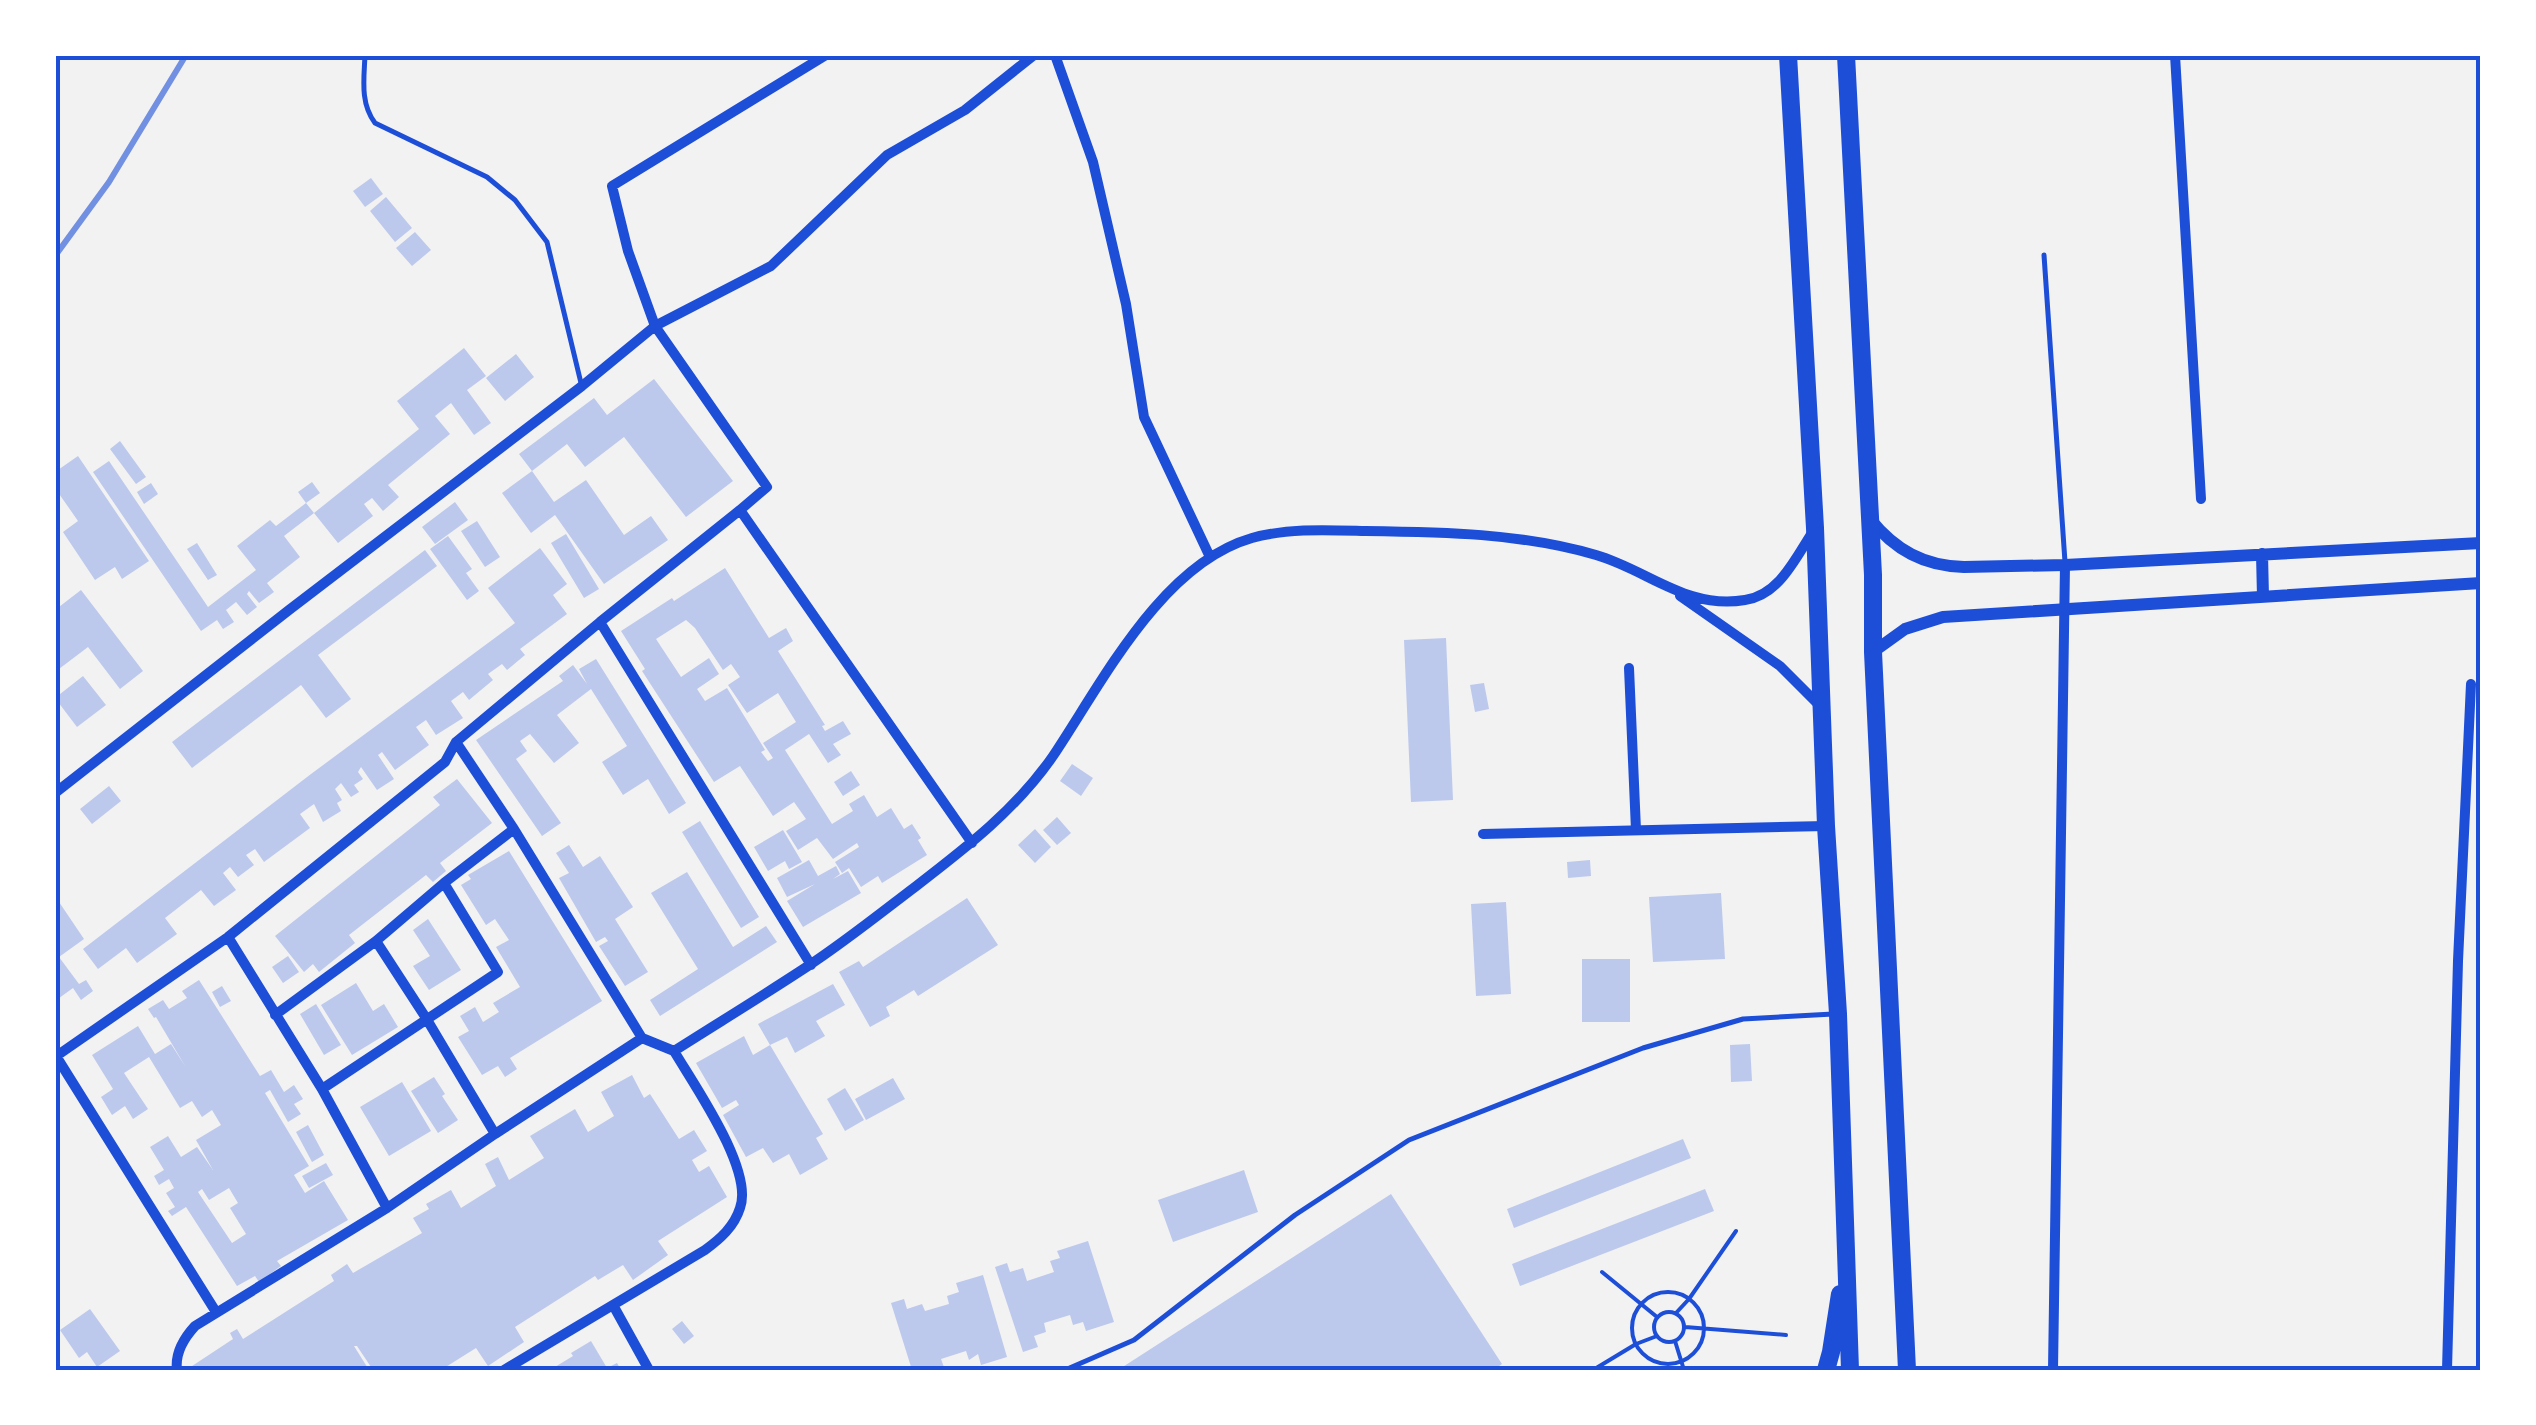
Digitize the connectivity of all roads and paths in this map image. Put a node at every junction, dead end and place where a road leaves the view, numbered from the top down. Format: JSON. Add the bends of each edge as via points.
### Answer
{"nodes":[{"id":1,"x":365,"y":55,"type":"edge"},
{"id":2,"x":826,"y":55,"type":"edge"},
{"id":3,"x":1034,"y":55,"type":"edge"},
{"id":4,"x":1055,"y":55,"type":"edge"},
{"id":5,"x":1788,"y":55,"type":"edge"},
{"id":6,"x":1846,"y":55,"type":"edge"},
{"id":7,"x":2176,"y":55,"type":"edge"},
{"id":8,"x":2044,"y":255,"type":"dead end"},
{"id":9,"x":656,"y":326,"type":"junction"},
{"id":10,"x":582,"y":386,"type":"junction"},
{"id":11,"x":2202,"y":499,"type":"dead end"},
{"id":12,"x":740,"y":510,"type":"junction"},
{"id":13,"x":1870,"y":519,"type":"junction"},
{"id":14,"x":1815,"y":528,"type":"junction"},
{"id":15,"x":2481,"y":543,"type":"edge"},
{"id":16,"x":2262,"y":554,"type":"junction"},
{"id":17,"x":1210,"y":558,"type":"junction"},
{"id":18,"x":2065,"y":565,"type":"junction"},
{"id":19,"x":2481,"y":582,"type":"edge"},
{"id":20,"x":1675,"y":592,"type":"junction"},
{"id":21,"x":2263,"y":597,"type":"junction"},
{"id":22,"x":2066,"y":610,"type":"junction"},
{"id":23,"x":600,"y":622,"type":"junction"},
{"id":24,"x":1873,"y":652,"type":"junction"},
{"id":25,"x":1629,"y":668,"type":"dead end"},
{"id":26,"x":2471,"y":684,"type":"dead end"},
{"id":27,"x":1822,"y":708,"type":"junction"},
{"id":28,"x":456,"y":742,"type":"junction"},
{"id":29,"x":55,"y":793,"type":"edge"},
{"id":30,"x":1826,"y":826,"type":"junction"},
{"id":31,"x":514,"y":829,"type":"junction"},
{"id":32,"x":1636,"y":830,"type":"junction"},
{"id":33,"x":1483,"y":834,"type":"dead end"},
{"id":34,"x":972,"y":843,"type":"junction"},
{"id":35,"x":444,"y":883,"type":"junction"},
{"id":36,"x":228,"y":938,"type":"junction"},
{"id":37,"x":376,"y":942,"type":"junction"},
{"id":38,"x":811,"y":964,"type":"junction"},
{"id":39,"x":275,"y":1014,"type":"junction"},
{"id":40,"x":1838,"y":1014,"type":"junction"},
{"id":41,"x":426,"y":1018,"type":"junction"},
{"id":42,"x":642,"y":1038,"type":"junction"},
{"id":43,"x":674,"y":1050,"type":"junction"},
{"id":44,"x":55,"y":1056,"type":"edge"},
{"id":45,"x":322,"y":1089,"type":"junction"},
{"id":46,"x":495,"y":1134,"type":"junction"},
{"id":47,"x":387,"y":1208,"type":"junction"},
{"id":48,"x":1736,"y":1230,"type":"dead end"},
{"id":49,"x":1846,"y":1254,"type":"junction"},
{"id":50,"x":1602,"y":1272,"type":"dead end"},
{"id":51,"x":1689,"y":1299,"type":"junction"},
{"id":52,"x":614,"y":1305,"type":"junction"},
{"id":53,"x":1640,"y":1305,"type":"junction"},
{"id":54,"x":216,"y":1312,"type":"junction"},
{"id":55,"x":1676,"y":1313,"type":"junction"},
{"id":56,"x":1658,"y":1317,"type":"junction"},
{"id":57,"x":1684,"y":1327,"type":"junction"},
{"id":58,"x":1704,"y":1329,"type":"junction"},
{"id":59,"x":1786,"y":1335,"type":"dead end"},
{"id":60,"x":1657,"y":1336,"type":"junction"},
{"id":61,"x":1675,"y":1341,"type":"junction"},
{"id":62,"x":1636,"y":1344,"type":"junction"},
{"id":63,"x":1682,"y":1362,"type":"junction"},
{"id":64,"x":177,"y":1370,"type":"edge"},
{"id":65,"x":504,"y":1370,"type":"edge"},
{"id":66,"x":650,"y":1370,"type":"edge"},
{"id":67,"x":1065,"y":1370,"type":"edge"},
{"id":68,"x":1593,"y":1370,"type":"edge"},
{"id":69,"x":1684,"y":1370,"type":"edge"},
{"id":70,"x":1826,"y":1370,"type":"edge"},
{"id":71,"x":1850,"y":1370,"type":"edge"},
{"id":72,"x":1907,"y":1370,"type":"edge"},
{"id":73,"x":2053,"y":1370,"type":"edge"},
{"id":74,"x":2447,"y":1370,"type":"edge"}],
"edges":[{"from":1,"to":10,"type":"lane","via":[[365,102],[375,124],[487,177],[547,242]]},
{"from":2,"to":9,"type":"street","via":[[612,186]]},
{"from":3,"to":9,"type":"street","via":[[965,110],[888,155],[771,266]]},
{"from":4,"to":17,"type":"street","via":[[1093,162],[1144,417]]},
{"from":5,"to":14,"type":"main road"},
{"from":6,"to":13,"type":"main road"},
{"from":7,"to":11,"type":"street"},
{"from":8,"to":18,"type":"lane"},
{"from":9,"to":10,"type":"street"},
{"from":9,"to":12,"type":"street","via":[[767,487]]},
{"from":10,"to":29,"type":"street"},
{"from":12,"to":23,"type":"street"},
{"from":12,"to":34,"type":"street"},
{"from":13,"to":18,"type":"street","via":[[1890,542],[1931,563]]},
{"from":13,"to":24,"type":"main road"},
{"from":14,"to":20,"type":"street","via":[[1764,594],[1735,602]]},
{"from":14,"to":27,"type":"main road"},
{"from":15,"to":16,"type":"street"},
{"from":16,"to":18,"type":"street"},
{"from":16,"to":21,"type":"street"},
{"from":17,"to":20,"type":"street","via":[[1251,538],[1303,530],[1446,532],[1512,537],[1601,556]]},
{"from":17,"to":34,"type":"street","via":[[1156,604],[1030,787]]},
{"from":18,"to":22,"type":"street"},
{"from":19,"to":21,"type":"street"},
{"from":20,"to":27,"type":"street","via":[[1780,666]]},
{"from":21,"to":22,"type":"street"},
{"from":22,"to":24,"type":"street","via":[[1943,617],[1905,629]]},
{"from":22,"to":73,"type":"street"},
{"from":23,"to":28,"type":"street"},
{"from":23,"to":38,"type":"street"},
{"from":24,"to":72,"type":"main road"},
{"from":25,"to":32,"type":"street"},
{"from":26,"to":74,"type":"street"},
{"from":27,"to":30,"type":"main road"},
{"from":28,"to":31,"type":"street"},
{"from":28,"to":36,"type":"street","via":[[445,762]]},
{"from":30,"to":32,"type":"street"},
{"from":30,"to":40,"type":"main road"},
{"from":31,"to":35,"type":"street"},
{"from":31,"to":42,"type":"street"},
{"from":32,"to":33,"type":"street"},
{"from":34,"to":38,"type":"street"},
{"from":35,"to":37,"type":"street"},
{"from":35,"to":41,"type":"street","via":[[498,972]]},
{"from":36,"to":39,"type":"street"},
{"from":36,"to":44,"type":"street"},
{"from":37,"to":39,"type":"street"},
{"from":37,"to":41,"type":"street"},
{"from":38,"to":43,"type":"street"},
{"from":39,"to":45,"type":"street"},
{"from":40,"to":49,"type":"main road"},
{"from":40,"to":67,"type":"lane","via":[[1744,1019],[1643,1048],[1409,1140],[1295,1215],[1134,1340]]},
{"from":41,"to":45,"type":"street"},
{"from":41,"to":46,"type":"street"},
{"from":42,"to":43,"type":"street"},
{"from":42,"to":46,"type":"street"},
{"from":43,"to":52,"type":"street","via":[[738,1168],[740,1210],[705,1250]]},
{"from":44,"to":54,"type":"street"},
{"from":45,"to":47,"type":"street"},
{"from":46,"to":47,"type":"street"},
{"from":47,"to":54,"type":"street"},
{"from":48,"to":51,"type":"path"},
{"from":49,"to":70,"type":"main road"},
{"from":49,"to":71,"type":"main road"},
{"from":50,"to":53,"type":"path"},
{"from":51,"to":53,"type":"path","via":[[1661,1293]]},
{"from":51,"to":55,"type":"path"},
{"from":51,"to":58,"type":"path"},
{"from":52,"to":65,"type":"street"},
{"from":52,"to":66,"type":"street"},
{"from":53,"to":56,"type":"path"},
{"from":53,"to":62,"type":"path","via":[[1632,1328]]},
{"from":54,"to":64,"type":"street","via":[[187,1335]]},
{"from":55,"to":56,"type":"path"},
{"from":55,"to":57,"type":"path"},
{"from":56,"to":60,"type":"path"},
{"from":57,"to":58,"type":"path"},
{"from":57,"to":61,"type":"path"},
{"from":58,"to":59,"type":"path"},
{"from":58,"to":63,"type":"path","via":[[1699,1347]]},
{"from":60,"to":61,"type":"path"},
{"from":60,"to":62,"type":"path"},
{"from":61,"to":63,"type":"path"},
{"from":62,"to":63,"type":"path","via":[[1658,1362]]},
{"from":62,"to":68,"type":"path"},
{"from":63,"to":69,"type":"path"}]}
